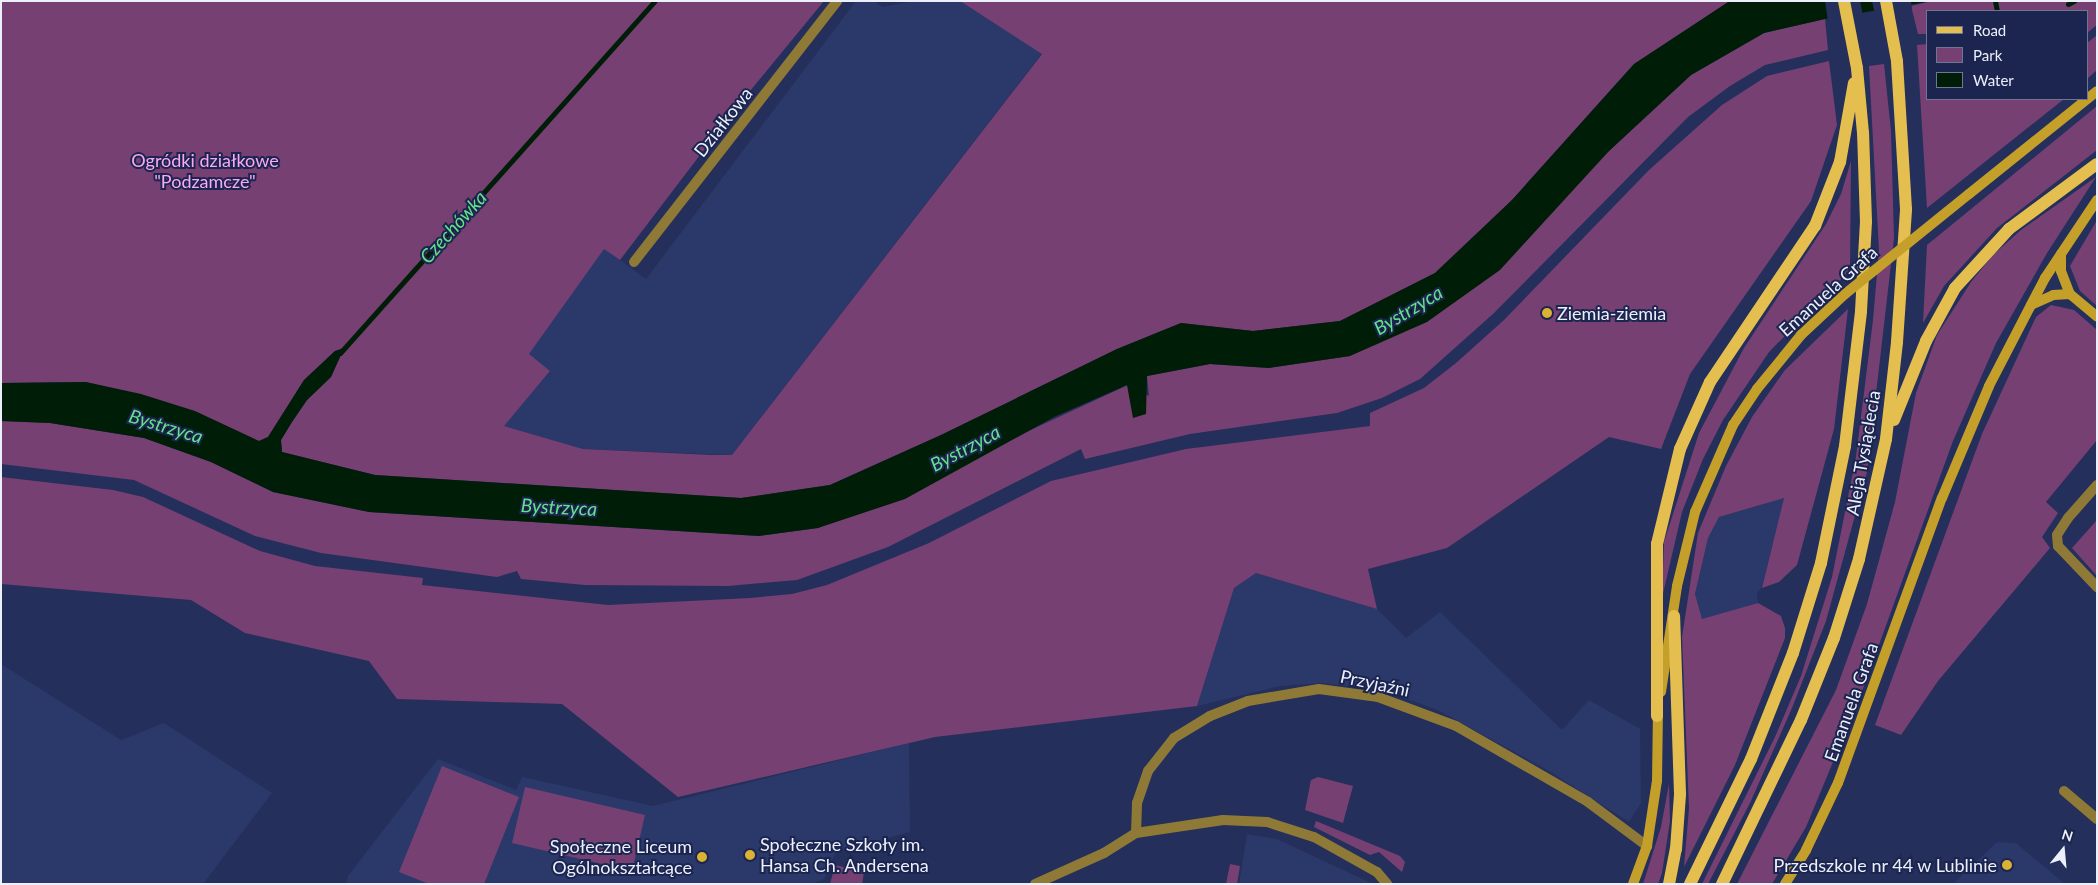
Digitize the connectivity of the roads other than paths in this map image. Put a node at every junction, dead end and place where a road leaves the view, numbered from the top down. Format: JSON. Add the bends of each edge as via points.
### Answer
{"nodes":[{"id":1,"x":837,"y":1,"type":"edge"},
{"id":2,"x":1844,"y":1,"type":"edge"},
{"id":3,"x":1886,"y":1,"type":"edge"},
{"id":4,"x":1856,"y":68,"type":"junction"},
{"id":5,"x":2086,"y":100,"type":"edge"},
{"id":6,"x":2097,"y":164,"type":"edge"},
{"id":7,"x":2097,"y":200,"type":"edge"},
{"id":8,"x":2062,"y":253,"type":"junction"},
{"id":9,"x":634,"y":262,"type":"dead end"},
{"id":10,"x":2070,"y":294,"type":"junction"},
{"id":11,"x":2029,"y":306,"type":"junction"},
{"id":12,"x":2097,"y":317,"type":"edge"},
{"id":13,"x":1886,"y":439,"type":"junction"},
{"id":14,"x":2097,"y":485,"type":"edge"},
{"id":15,"x":2097,"y":587,"type":"edge"},
{"id":16,"x":1674,"y":616,"type":"junction"},
{"id":17,"x":1657,"y":716,"type":"junction"},
{"id":18,"x":2064,"y":791,"type":"dead end"},
{"id":19,"x":2097,"y":820,"type":"edge"},
{"id":20,"x":1136,"y":833,"type":"junction"},
{"id":21,"x":1647,"y":846,"type":"junction"},
{"id":22,"x":1035,"y":884,"type":"edge"},
{"id":23,"x":1387,"y":884,"type":"edge"},
{"id":24,"x":1633,"y":884,"type":"edge"},
{"id":25,"x":1669,"y":884,"type":"edge"},
{"id":26,"x":1690,"y":884,"type":"edge"},
{"id":27,"x":1722,"y":884,"type":"edge"},
{"id":28,"x":1785,"y":884,"type":"edge"}],
"edges":[{"from":1,"to":9,"type":"street","name":"Działkowa"},
{"from":2,"to":4,"type":"main road","name":"Aleja Tysiąclecia"},
{"from":3,"to":13,"type":"main road","name":"Aleja Tysiąclecia","via":[[1897,61],[1906,208],[1897,342]]},
{"from":4,"to":17,"type":"main road","via":[[1840,162],[1815,226],[1710,382],[1680,449],[1658,544]]},
{"from":4,"to":26,"type":"main road","name":"Aleja Tysiąclecia","via":[[1865,177],[1865,258],[1854,377],[1836,494],[1821,563],[1778,694],[1748,767]]},
{"from":5,"to":16,"type":"main road","name":"Emanuela Grafa","bridge":true,"via":[[1845,294],[1801,335],[1757,389],[1733,425],[1690,529]]},
{"from":6,"to":13,"type":"main road","via":[[2009,230],[1955,288],[1926,341]]},
{"from":7,"to":8,"type":"main road","name":"Emanuela Grafa"},
{"from":8,"to":10,"type":"main road","via":[[2061,271]]},
{"from":8,"to":11,"type":"main road","name":"Emanuela Grafa"},
{"from":10,"to":11,"type":"main road","via":[[2048,296]]},
{"from":10,"to":12,"type":"main road"},
{"from":11,"to":28,"type":"main road","name":"Emanuela Grafa","via":[[1964,441],[1838,783],[1806,850]]},
{"from":13,"to":27,"type":"main road","name":"Aleja Tysiąclecia","via":[[1859,560],[1834,638],[1801,720]]},
{"from":14,"to":15,"type":"street","via":[[2057,535],[2058,546]]},
{"from":16,"to":17,"type":"main road","name":"Emanuela Grafa"},
{"from":16,"to":25,"type":"main road","via":[[1680,794],[1676,850]]},
{"from":17,"to":21,"type":"main road","name":"Emanuela Grafa","via":[[1657,781]]},
{"from":18,"to":19,"type":"street"},
{"from":20,"to":21,"type":"street","name":"Przyjaźni","via":[[1137,803],[1148,772],[1174,738],[1210,716],[1248,701],[1319,689],[1378,697],[1456,726],[1588,802]]},
{"from":20,"to":22,"type":"street","via":[[1104,853]]},
{"from":20,"to":23,"type":"street","via":[[1199,822],[1268,822],[1314,837],[1377,872]]},
{"from":21,"to":24,"type":"main road","name":"Emanuela Grafa"}]}
